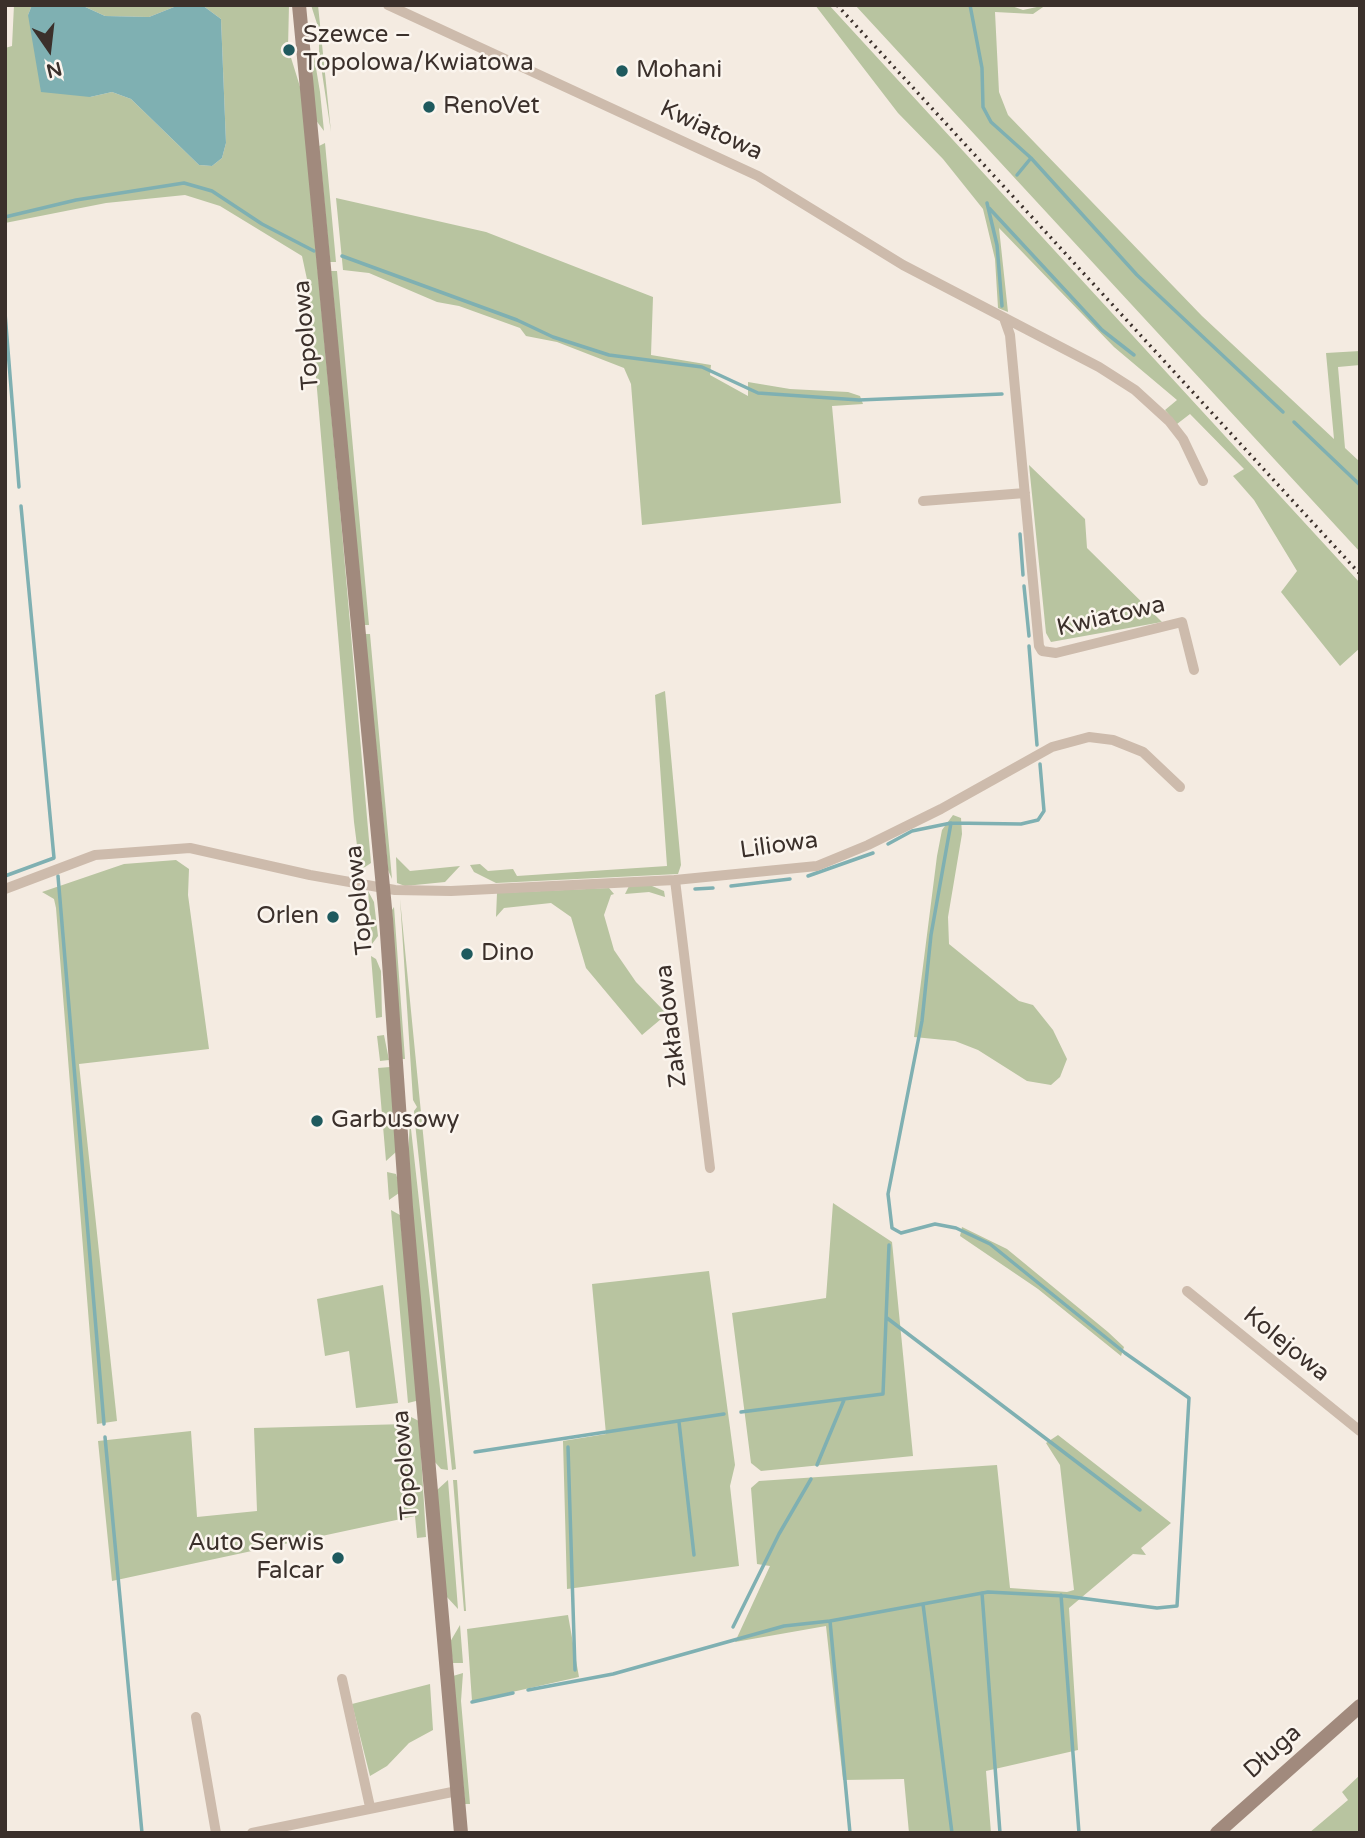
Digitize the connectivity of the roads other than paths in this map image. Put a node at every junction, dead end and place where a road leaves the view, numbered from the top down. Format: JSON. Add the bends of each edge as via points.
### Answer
{"nodes":[{"id":1,"x":299,"y":5,"type":"edge"},
{"id":2,"x":388,"y":5,"type":"edge"},
{"id":3,"x":1004,"y":318,"type":"junction"},
{"id":4,"x":1203,"y":481,"type":"dead end"},
{"id":5,"x":1025,"y":493,"type":"junction"},
{"id":6,"x":923,"y":501,"type":"dead end"},
{"id":7,"x":1194,"y":670,"type":"dead end"},
{"id":8,"x":1180,"y":787,"type":"dead end"},
{"id":9,"x":675,"y":880,"type":"junction"},
{"id":10,"x":383,"y":888,"type":"junction"},
{"id":11,"x":5,"y":889,"type":"edge"},
{"id":12,"x":710,"y":1168,"type":"dead end"},
{"id":13,"x":1187,"y":1292,"type":"dead end"},
{"id":14,"x":1360,"y":1431,"type":"edge"},
{"id":15,"x":342,"y":1679,"type":"dead end"},
{"id":16,"x":1360,"y":1706,"type":"edge"},
{"id":17,"x":196,"y":1717,"type":"dead end"},
{"id":18,"x":457,"y":1791,"type":"junction"},
{"id":19,"x":370,"y":1807,"type":"junction"},
{"id":20,"x":216,"y":1833,"type":"edge"},
{"id":21,"x":252,"y":1833,"type":"edge"},
{"id":22,"x":461,"y":1833,"type":"edge"},
{"id":23,"x":1217,"y":1833,"type":"edge"}],
"edges":[{"from":1,"to":10,"type":"main road","name":"Topolowa"},
{"from":2,"to":3,"type":"street","name":"Kwiatowa","via":[[758,176],[870,246]]},
{"from":3,"to":4,"type":"street","name":"Kwiatowa","via":[[1099,367],[1151,403],[1183,439]]},
{"from":3,"to":5,"type":"street","name":"Kwiatowa","via":[[1010,335]]},
{"from":5,"to":6,"type":"street"},
{"from":5,"to":7,"type":"street","name":"Kwiatowa","via":[[1042,651],[1056,653],[1182,622]]},
{"from":8,"to":9,"type":"street","name":"Liliowa","via":[[1143,752],[1130,746],[1089,737],[1070,740],[920,820],[817,866]]},
{"from":9,"to":10,"type":"street","name":"Liliowa","via":[[451,891]]},
{"from":9,"to":12,"type":"street","name":"Zakładowa"},
{"from":10,"to":11,"type":"street","name":"Liliowa","via":[[190,848],[95,855]]},
{"from":10,"to":18,"type":"main road","name":"Topolowa"},
{"from":13,"to":14,"type":"street","name":"Kolejowa"},
{"from":15,"to":19,"type":"street"},
{"from":16,"to":23,"type":"main road","name":"Długa"},
{"from":17,"to":20,"type":"street"},
{"from":18,"to":19,"type":"street"},
{"from":18,"to":22,"type":"main road","name":"Topolowa"},
{"from":19,"to":21,"type":"street"}]}
